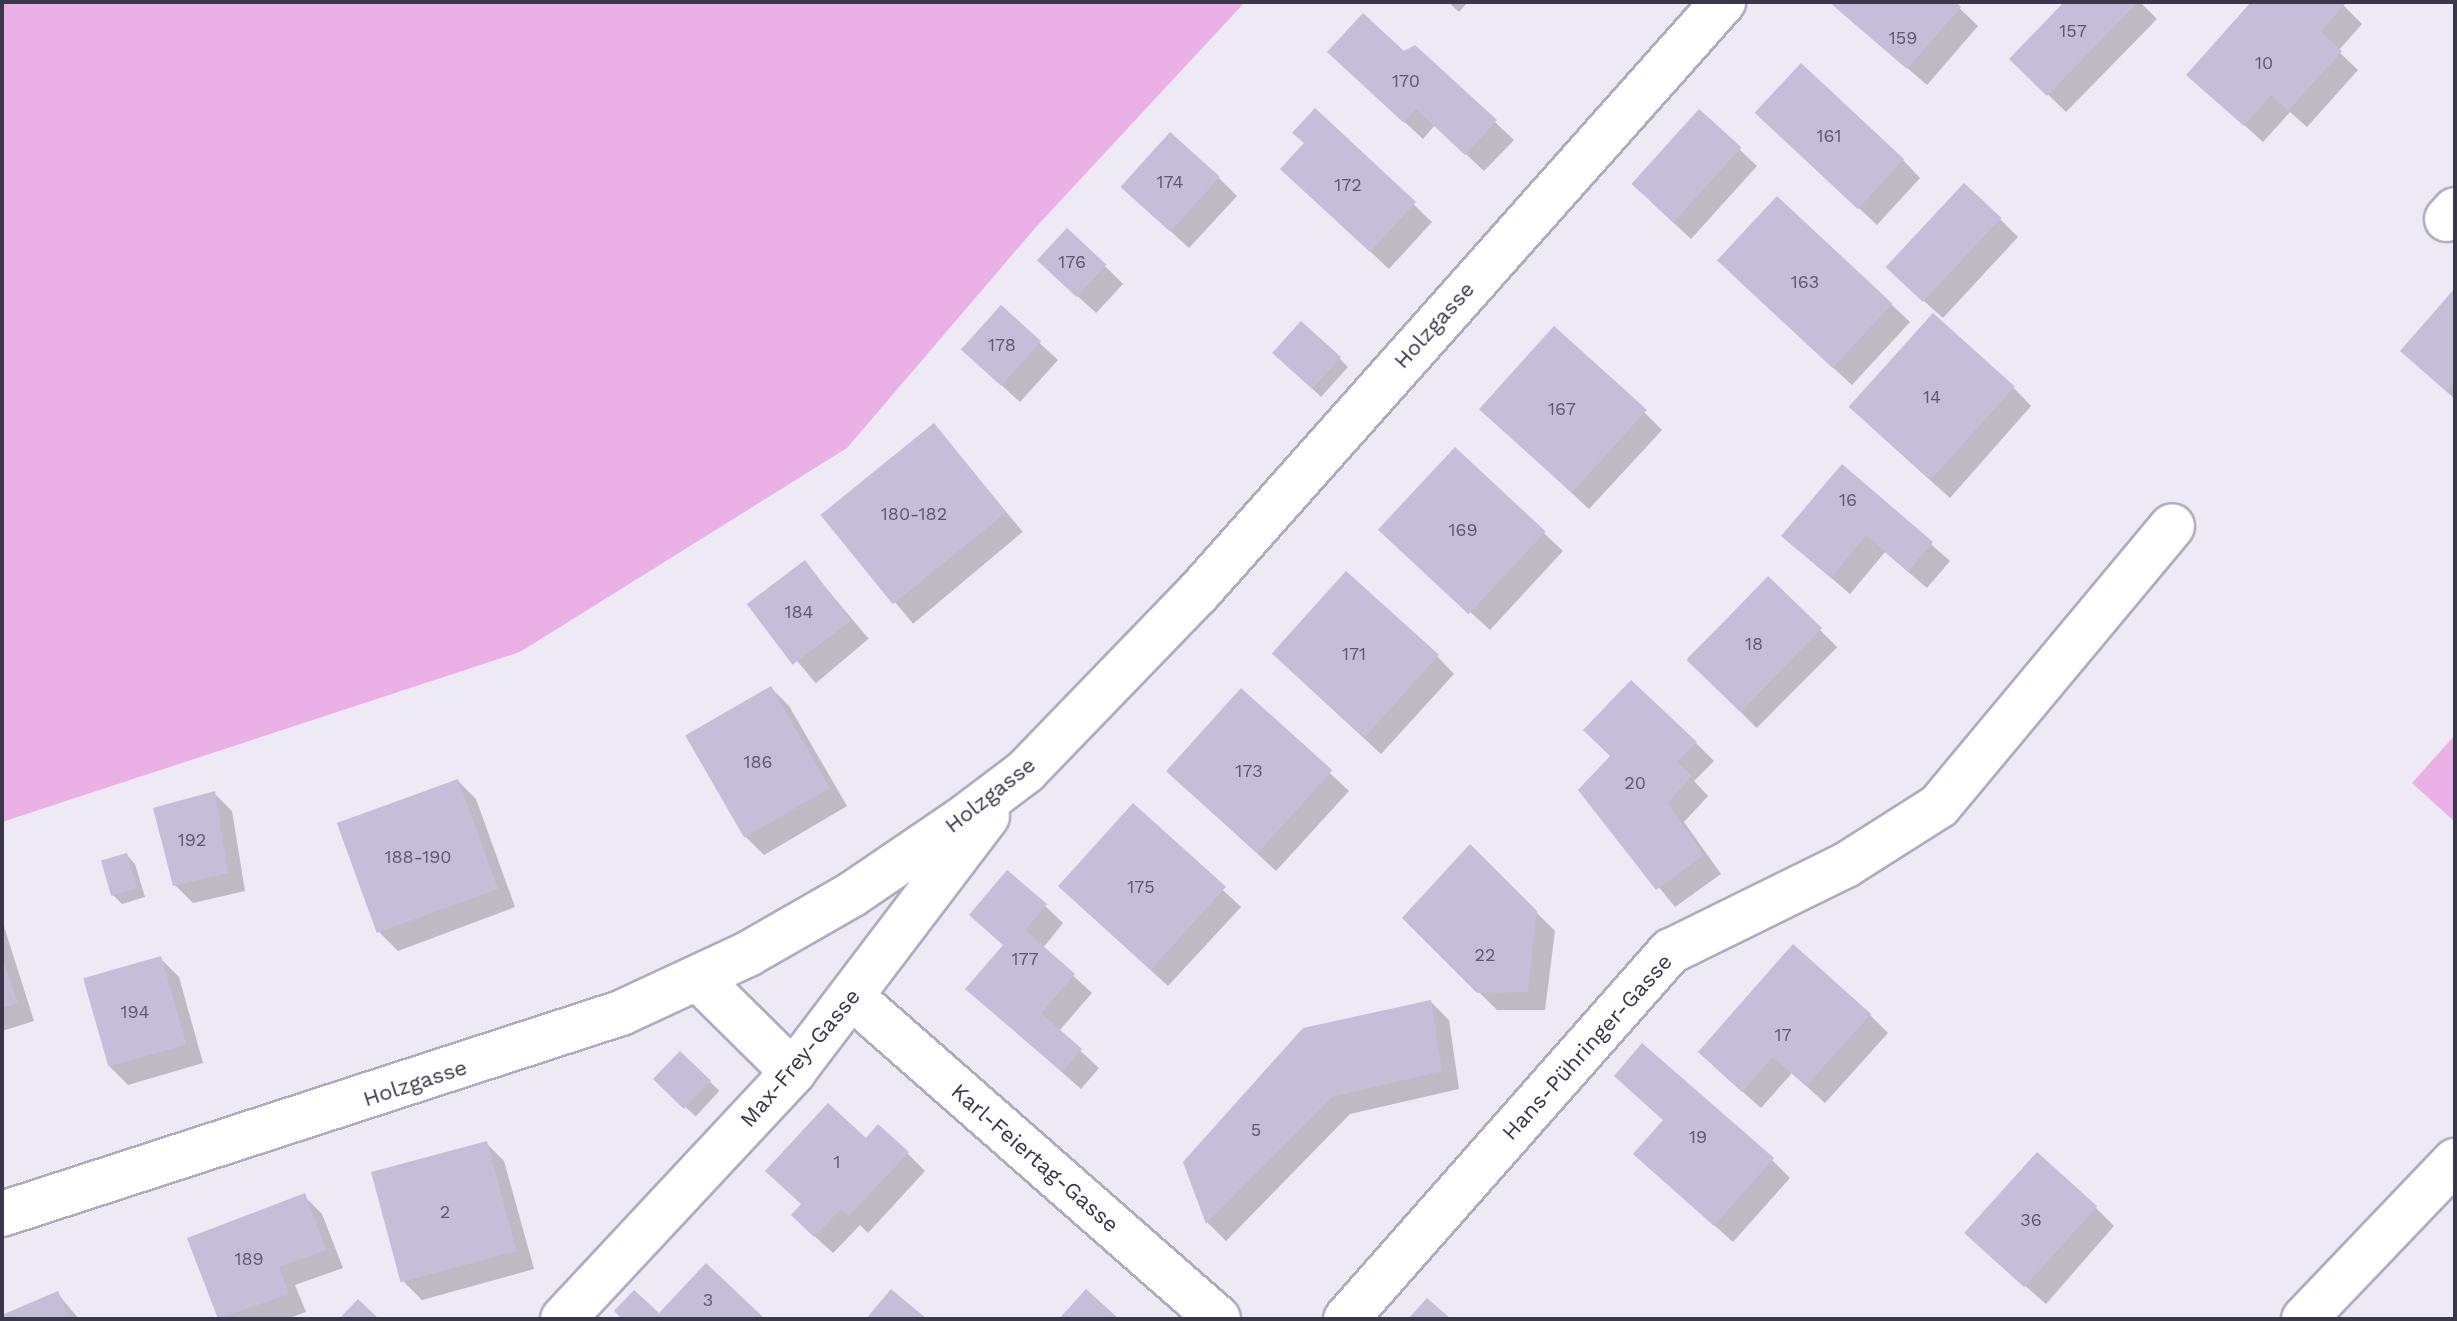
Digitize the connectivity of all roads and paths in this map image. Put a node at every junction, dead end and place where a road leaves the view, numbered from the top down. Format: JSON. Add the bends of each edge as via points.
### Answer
{"nodes":[{"id":1,"x":1723,"y":2,"type":"edge"},
{"id":2,"x":2172,"y":526,"type":"dead end"},
{"id":3,"x":1015,"y":779,"type":"junction"},
{"id":4,"x":699,"y":979,"type":"junction"},
{"id":5,"x":852,"y":997,"type":"junction"},
{"id":6,"x":793,"y":1072,"type":"junction"},
{"id":7,"x":2455,"y":1161,"type":"edge"},
{"id":8,"x":2,"y":1214,"type":"edge"},
{"id":9,"x":563,"y":1319,"type":"edge"},
{"id":10,"x":1218,"y":1319,"type":"edge"},
{"id":11,"x":1346,"y":1319,"type":"edge"},
{"id":12,"x":2304,"y":1319,"type":"edge"}],
"edges":[{"from":1,"to":3,"type":"street","name":"Holzgasse","via":[[1198,593]]},
{"from":2,"to":11,"type":"street","name":"Hans-Pühringer-Gasse","via":[[1939,806],[1846,865],[1671,951]]},
{"from":3,"to":4,"type":"street","name":"Holzgasse","via":[[851,895]]},
{"from":3,"to":5,"type":"street","name":"Max-Frey-Gasse"},
{"from":4,"to":6,"type":"street"},
{"from":4,"to":8,"type":"street","name":"Holzgasse","via":[[504,1055]]},
{"from":5,"to":6,"type":"street","name":"Max-Frey-Gasse"},
{"from":5,"to":10,"type":"street","name":"Karl-Feiertag-Gasse"},
{"from":6,"to":9,"type":"street","name":"Max-Frey-Gasse"},
{"from":7,"to":12,"type":"street"}]}
